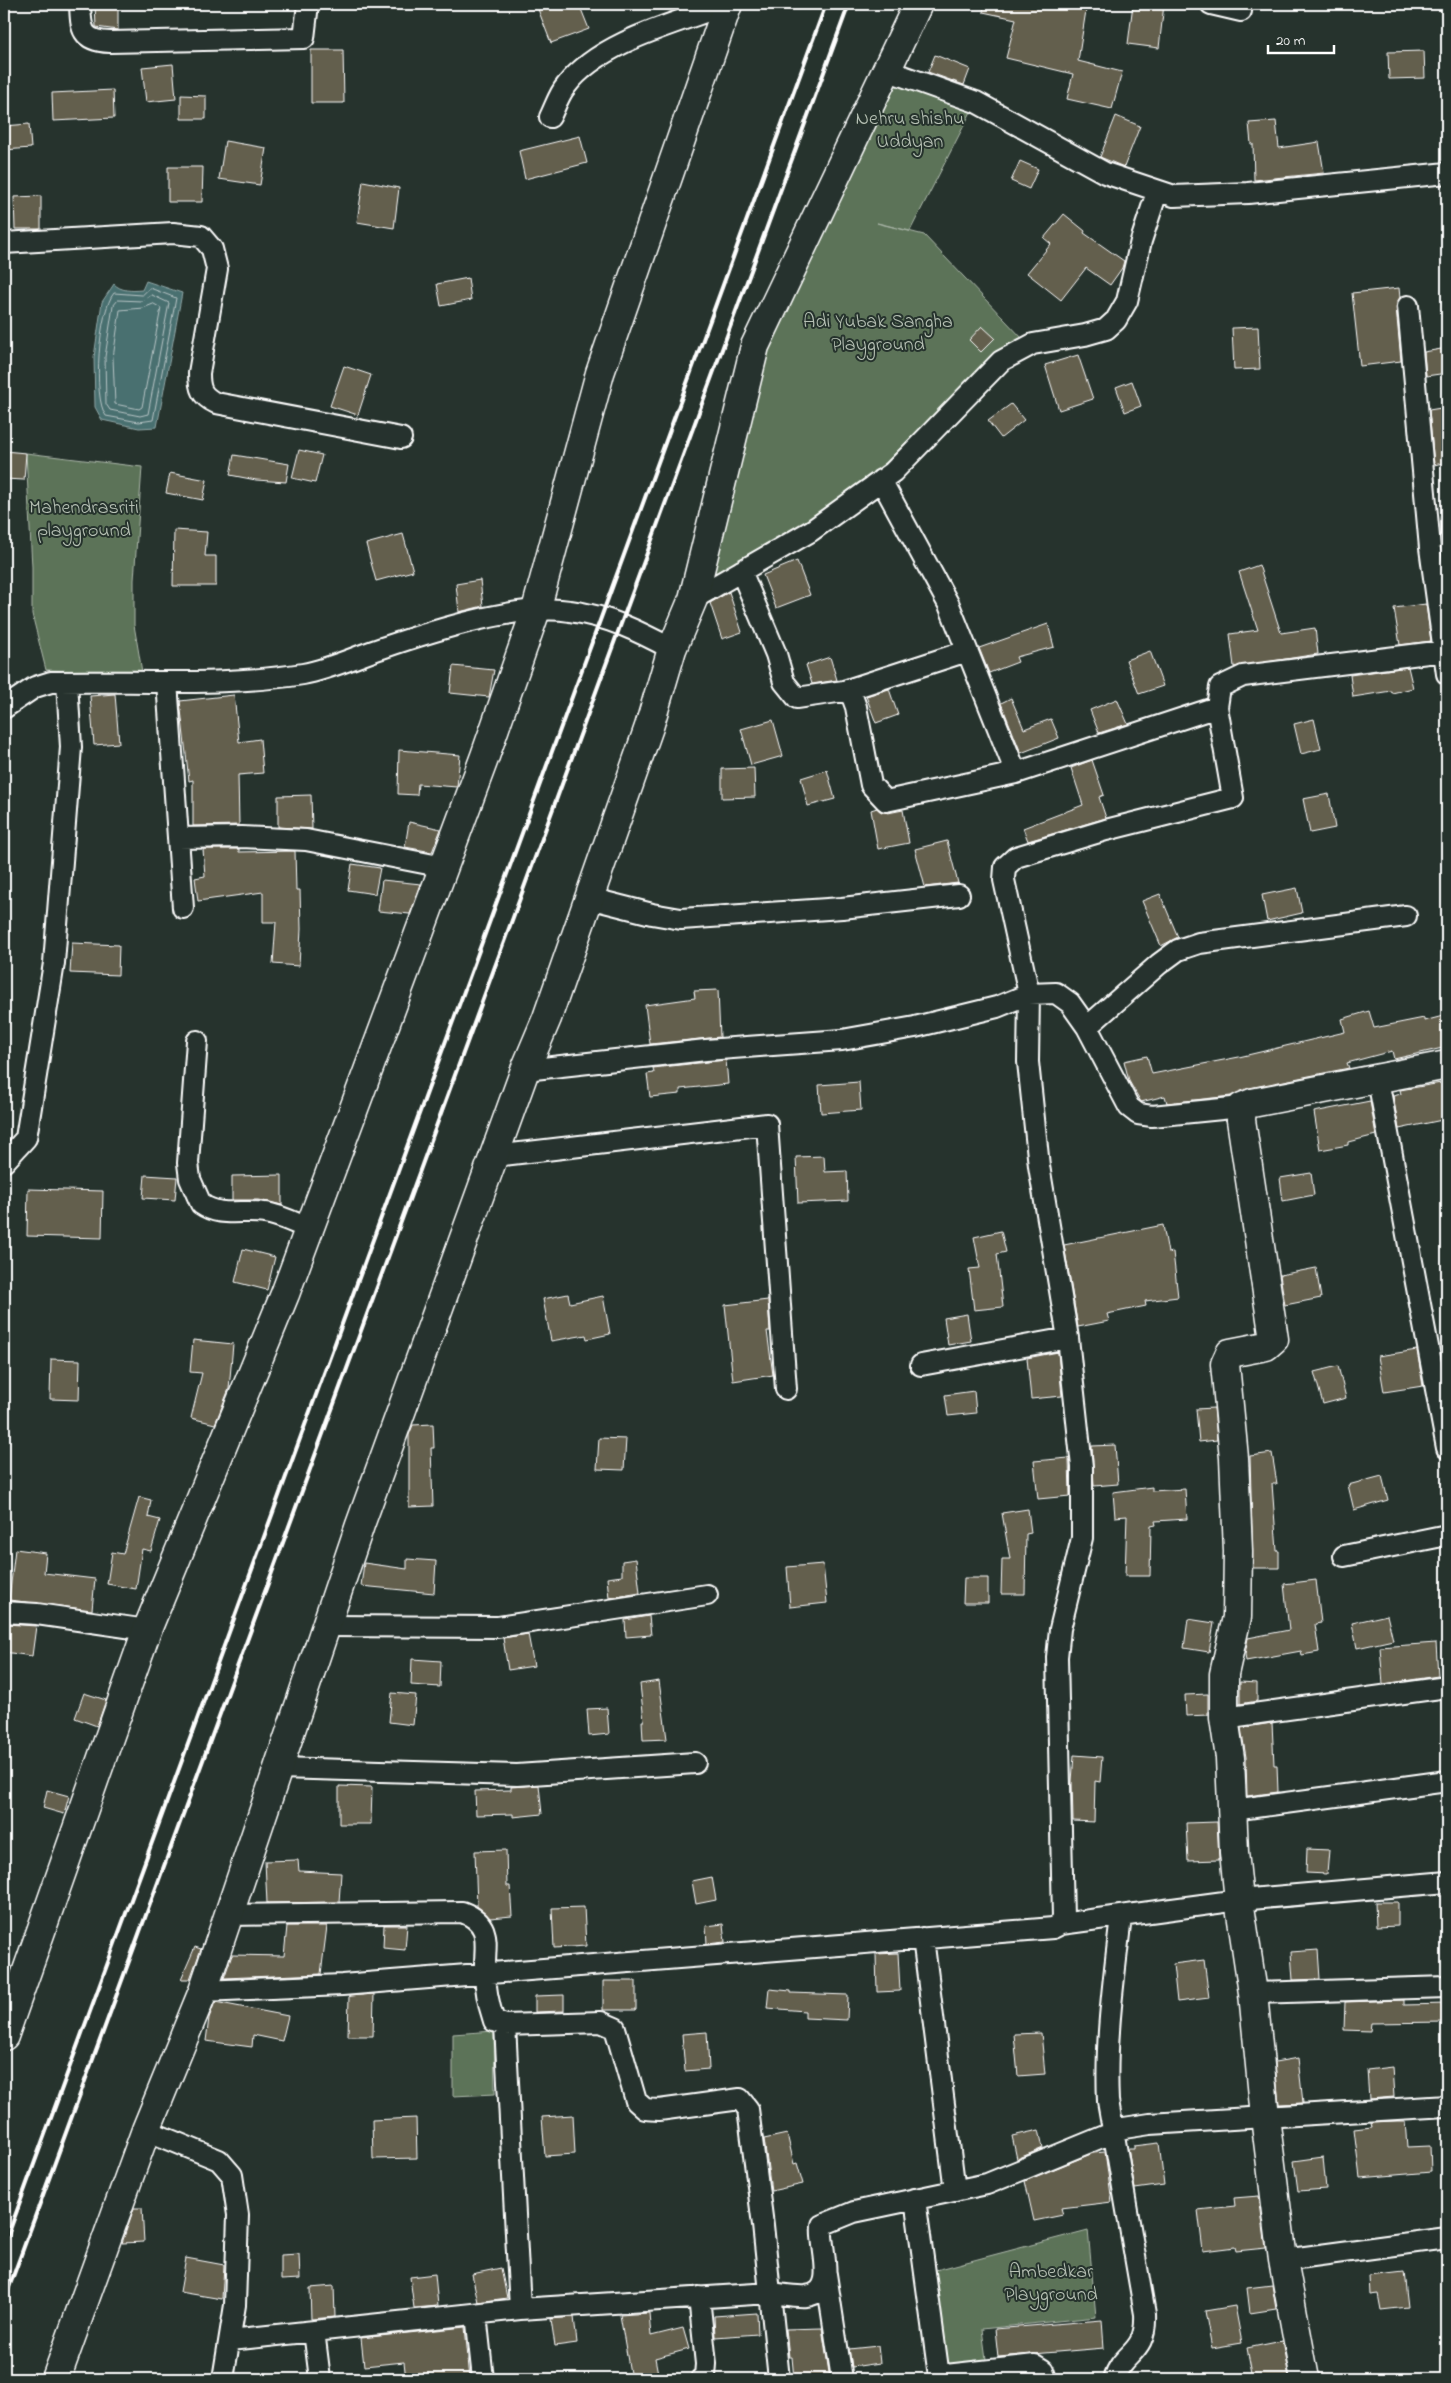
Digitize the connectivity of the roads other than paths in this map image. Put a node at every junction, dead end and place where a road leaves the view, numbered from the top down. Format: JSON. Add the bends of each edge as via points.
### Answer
{"nodes":[{"id":1,"x":80,"y":4,"type":"edge"},
{"id":2,"x":308,"y":4,"type":"edge"},
{"id":3,"x":728,"y":4,"type":"edge"},
{"id":4,"x":918,"y":4,"type":"edge"},
{"id":5,"x":1211,"y":4,"type":"edge"},
{"id":6,"x":1240,"y":10,"type":"dead end"},
{"id":7,"x":886,"y":70,"type":"junction"},
{"id":8,"x":550,"y":117,"type":"dead end"},
{"id":9,"x":1447,"y":173,"type":"edge"},
{"id":10,"x":1157,"y":192,"type":"junction"},
{"id":11,"x":4,"y":243,"type":"edge"},
{"id":12,"x":1408,"y":306,"type":"dead end"},
{"id":13,"x":401,"y":438,"type":"dead end"},
{"id":14,"x":881,"y":480,"type":"junction"},
{"id":15,"x":1439,"y":546,"type":"edge"},
{"id":16,"x":741,"y":572,"type":"junction"},
{"id":17,"x":693,"y":599,"type":"junction"},
{"id":18,"x":536,"y":610,"type":"junction"},
{"id":19,"x":672,"y":649,"type":"junction"},
{"id":20,"x":966,"y":651,"type":"junction"},
{"id":21,"x":1444,"y":651,"type":"junction"},
{"id":22,"x":1447,"y":674,"type":"edge"},
{"id":23,"x":67,"y":682,"type":"junction"},
{"id":24,"x":167,"y":682,"type":"junction"},
{"id":25,"x":844,"y":690,"type":"junction"},
{"id":26,"x":1217,"y":707,"type":"junction"},
{"id":27,"x":4,"y":708,"type":"edge"},
{"id":28,"x":1016,"y":773,"type":"junction"},
{"id":29,"x":178,"y":838,"type":"junction"},
{"id":30,"x":444,"y":867,"type":"junction"},
{"id":31,"x":960,"y":895,"type":"dead end"},
{"id":32,"x":589,"y":898,"type":"junction"},
{"id":33,"x":183,"y":908,"type":"dead end"},
{"id":34,"x":1406,"y":916,"type":"dead end"},
{"id":35,"x":1029,"y":994,"type":"junction"},
{"id":36,"x":1087,"y":1027,"type":"junction"},
{"id":37,"x":198,"y":1041,"type":"dead end"},
{"id":38,"x":1447,"y":1065,"type":"edge"},
{"id":39,"x":525,"y":1070,"type":"junction"},
{"id":40,"x":1378,"y":1080,"type":"junction"},
{"id":41,"x":1242,"y":1107,"type":"junction"},
{"id":42,"x":494,"y":1156,"type":"junction"},
{"id":43,"x":4,"y":1162,"type":"edge"},
{"id":44,"x":309,"y":1229,"type":"junction"},
{"id":45,"x":1068,"y":1338,"type":"junction"},
{"id":46,"x":921,"y":1365,"type":"dead end"},
{"id":47,"x":786,"y":1389,"type":"dead end"},
{"id":48,"x":1447,"y":1448,"type":"edge"},
{"id":49,"x":1447,"y":1535,"type":"edge"},
{"id":50,"x":1344,"y":1556,"type":"dead end"},
{"id":51,"x":707,"y":1595,"type":"dead end"},
{"id":52,"x":4,"y":1612,"type":"edge"},
{"id":53,"x":326,"y":1626,"type":"junction"},
{"id":54,"x":147,"y":1630,"type":"junction"},
{"id":55,"x":1447,"y":1687,"type":"edge"},
{"id":56,"x":1224,"y":1718,"type":"junction"},
{"id":57,"x":695,"y":1763,"type":"dead end"},
{"id":58,"x":279,"y":1768,"type":"junction"},
{"id":59,"x":1447,"y":1781,"type":"edge"},
{"id":60,"x":1233,"y":1810,"type":"junction"},
{"id":61,"x":1447,"y":1882,"type":"edge"},
{"id":62,"x":1239,"y":1900,"type":"junction"},
{"id":63,"x":229,"y":1915,"type":"junction"},
{"id":64,"x":1121,"y":1917,"type":"junction"},
{"id":65,"x":1061,"y":1924,"type":"junction"},
{"id":66,"x":923,"y":1938,"type":"junction"},
{"id":67,"x":485,"y":1972,"type":"junction"},
{"id":68,"x":1447,"y":1987,"type":"edge"},
{"id":69,"x":203,"y":1992,"type":"junction"},
{"id":70,"x":1253,"y":1993,"type":"junction"},
{"id":71,"x":505,"y":2025,"type":"junction"},
{"id":72,"x":4,"y":2036,"type":"edge"},
{"id":73,"x":1447,"y":2106,"type":"edge"},
{"id":74,"x":1265,"y":2117,"type":"junction"},
{"id":75,"x":146,"y":2130,"type":"junction"},
{"id":76,"x":1112,"y":2133,"type":"junction"},
{"id":77,"x":955,"y":2191,"type":"junction"},
{"id":78,"x":915,"y":2199,"type":"junction"},
{"id":79,"x":1447,"y":2238,"type":"edge"},
{"id":80,"x":1283,"y":2260,"type":"junction"},
{"id":81,"x":826,"y":2274,"type":"junction"},
{"id":82,"x":771,"y":2293,"type":"junction"},
{"id":83,"x":700,"y":2297,"type":"junction"},
{"id":84,"x":520,"y":2309,"type":"junction"},
{"id":85,"x":476,"y":2314,"type":"junction"},
{"id":86,"x":314,"y":2331,"type":"junction"},
{"id":87,"x":230,"y":2340,"type":"junction"},
{"id":88,"x":56,"y":2379,"type":"edge"},
{"id":89,"x":223,"y":2379,"type":"edge"},
{"id":90,"x":320,"y":2379,"type":"edge"},
{"id":91,"x":483,"y":2379,"type":"edge"},
{"id":92,"x":701,"y":2379,"type":"edge"},
{"id":93,"x":779,"y":2379,"type":"edge"},
{"id":94,"x":842,"y":2379,"type":"edge"},
{"id":95,"x":1046,"y":2379,"type":"edge"},
{"id":96,"x":1114,"y":2379,"type":"edge"},
{"id":97,"x":1306,"y":2379,"type":"edge"}],
"edges":[{"from":1,"to":2,"type":"street","via":[[85,36],[95,42],[304,38]]},
{"from":3,"to":8,"type":"street","via":[[610,50],[580,70],[565,87]]},
{"from":3,"to":18,"type":"street","via":[[600,373]]},
{"from":4,"to":7,"type":"street"},
{"from":5,"to":6,"type":"street"},
{"from":7,"to":10,"type":"street","via":[[976,102],[1105,173]]},
{"from":7,"to":17,"type":"street","via":[[755,346]]},
{"from":9,"to":10,"type":"street","via":[[1248,193],[1174,196]]},
{"from":10,"to":14,"type":"street","via":[[1126,301],[1116,320],[1106,329],[1033,344],[1001,361],[893,472]]},
{"from":11,"to":13,"type":"street","via":[[173,233],[201,236],[212,249],[217,269],[199,373],[199,386],[205,398],[216,403]]},
{"from":12,"to":15,"type":"street"},
{"from":14,"to":16,"type":"street","via":[[812,530]]},
{"from":14,"to":20,"type":"street","via":[[949,605]]},
{"from":15,"to":21,"type":"street"},
{"from":16,"to":17,"type":"street"},
{"from":16,"to":25,"type":"street","via":[[776,654],[784,682],[797,698]]},
{"from":17,"to":19,"type":"street"},
{"from":18,"to":19,"type":"street","via":[[571,611],[600,617],[637,630]]},
{"from":18,"to":24,"type":"street","via":[[440,630],[307,673],[244,681]]},
{"from":18,"to":30,"type":"street"},
{"from":19,"to":32,"type":"street","via":[[649,727]]},
{"from":20,"to":25,"type":"street"},
{"from":20,"to":28,"type":"street"},
{"from":21,"to":22,"type":"street"},
{"from":21,"to":26,"type":"street","via":[[1243,676],[1220,687]]},
{"from":23,"to":24,"type":"street"},
{"from":23,"to":27,"type":"street","via":[[35,687]]},
{"from":23,"to":43,"type":"street","via":[[71,747],[54,963],[26,1138]]},
{"from":24,"to":29,"type":"street"},
{"from":25,"to":28,"type":"street","via":[[852,696],[856,707],[871,785],[886,801]]},
{"from":26,"to":28,"type":"street"},
{"from":26,"to":35,"type":"street","via":[[1233,798],[1016,857],[1005,867],[1004,880]]},
{"from":29,"to":30,"type":"street","via":[[306,840]]},
{"from":29,"to":33,"type":"street"},
{"from":30,"to":44,"type":"street"},
{"from":31,"to":32,"type":"street","via":[[842,908],[682,919]]},
{"from":32,"to":39,"type":"street"},
{"from":34,"to":36,"type":"street","via":[[1199,943],[1159,964]]},
{"from":35,"to":36,"type":"street","via":[[1056,994],[1070,1003]]},
{"from":35,"to":39,"type":"street","via":[[997,1007],[842,1040],[706,1050]]},
{"from":35,"to":45,"type":"street","via":[[1028,1062],[1038,1157]]},
{"from":36,"to":41,"type":"street","via":[[1129,1107],[1138,1114],[1152,1116]]},
{"from":37,"to":44,"type":"street","via":[[188,1163],[190,1180],[201,1204],[220,1213],[267,1213]]},
{"from":38,"to":40,"type":"street"},
{"from":39,"to":42,"type":"street"},
{"from":40,"to":41,"type":"street"},
{"from":40,"to":48,"type":"street"},
{"from":41,"to":56,"type":"street","via":[[1241,1120],[1274,1339],[1266,1346],[1230,1353],[1225,1364],[1234,1458],[1238,1617],[1224,1674]]},
{"from":42,"to":47,"type":"street","via":[[767,1124]]},
{"from":42,"to":53,"type":"street"},
{"from":44,"to":54,"type":"street"},
{"from":45,"to":46,"type":"street"},
{"from":45,"to":65,"type":"street","via":[[1084,1509],[1082,1538],[1060,1629],[1057,1657],[1064,1918]]},
{"from":49,"to":50,"type":"street"},
{"from":51,"to":53,"type":"street","via":[[498,1627]]},
{"from":52,"to":54,"type":"street"},
{"from":53,"to":58,"type":"street"},
{"from":54,"to":72,"type":"street"},
{"from":55,"to":56,"type":"street"},
{"from":56,"to":60,"type":"street"},
{"from":57,"to":58,"type":"street","via":[[517,1775]]},
{"from":58,"to":63,"type":"street"},
{"from":59,"to":60,"type":"street"},
{"from":60,"to":62,"type":"street"},
{"from":61,"to":62,"type":"street"},
{"from":62,"to":64,"type":"street"},
{"from":62,"to":70,"type":"street"},
{"from":63,"to":67,"type":"street","via":[[462,1912],[471,1915],[482,1926],[486,1939]]},
{"from":63,"to":69,"type":"street"},
{"from":64,"to":65,"type":"street"},
{"from":64,"to":76,"type":"street","via":[[1107,2043]]},
{"from":65,"to":66,"type":"street","via":[[1053,1928]]},
{"from":66,"to":67,"type":"street"},
{"from":66,"to":77,"type":"street"},
{"from":67,"to":69,"type":"street","via":[[342,1985]]},
{"from":67,"to":71,"type":"street","via":[[494,2021]]},
{"from":68,"to":70,"type":"street"},
{"from":69,"to":75,"type":"street"},
{"from":70,"to":74,"type":"street"},
{"from":71,"to":82,"type":"street","via":[[601,2022],[615,2028],[636,2101],[645,2109],[740,2100],[748,2109]]},
{"from":71,"to":84,"type":"street"},
{"from":73,"to":74,"type":"street"},
{"from":74,"to":76,"type":"street","via":[[1150,2124]]},
{"from":74,"to":80,"type":"street"},
{"from":75,"to":87,"type":"street","via":[[219,2160],[232,2175],[238,2215],[235,2305]]},
{"from":75,"to":88,"type":"street"},
{"from":76,"to":77,"type":"street","via":[[1005,2179]]},
{"from":76,"to":96,"type":"street","via":[[1146,2330]]},
{"from":77,"to":78,"type":"street"},
{"from":78,"to":81,"type":"street","via":[[854,2212],[822,2225],[820,2238]]},
{"from":78,"to":95,"type":"street","via":[[938,2369],[946,2375],[1035,2365],[1043,2370]]},
{"from":79,"to":80,"type":"street"},
{"from":80,"to":97,"type":"street"},
{"from":81,"to":82,"type":"street","via":[[825,2285],[817,2293],[805,2296]]},
{"from":81,"to":94,"type":"street"},
{"from":82,"to":83,"type":"street"},
{"from":82,"to":93,"type":"street"},
{"from":83,"to":84,"type":"street"},
{"from":83,"to":92,"type":"street","via":[[706,2364],[705,2376]]},
{"from":84,"to":85,"type":"street"},
{"from":85,"to":86,"type":"street"},
{"from":85,"to":91,"type":"street"},
{"from":86,"to":87,"type":"street"},
{"from":86,"to":90,"type":"street"},
{"from":87,"to":89,"type":"street"}]}
